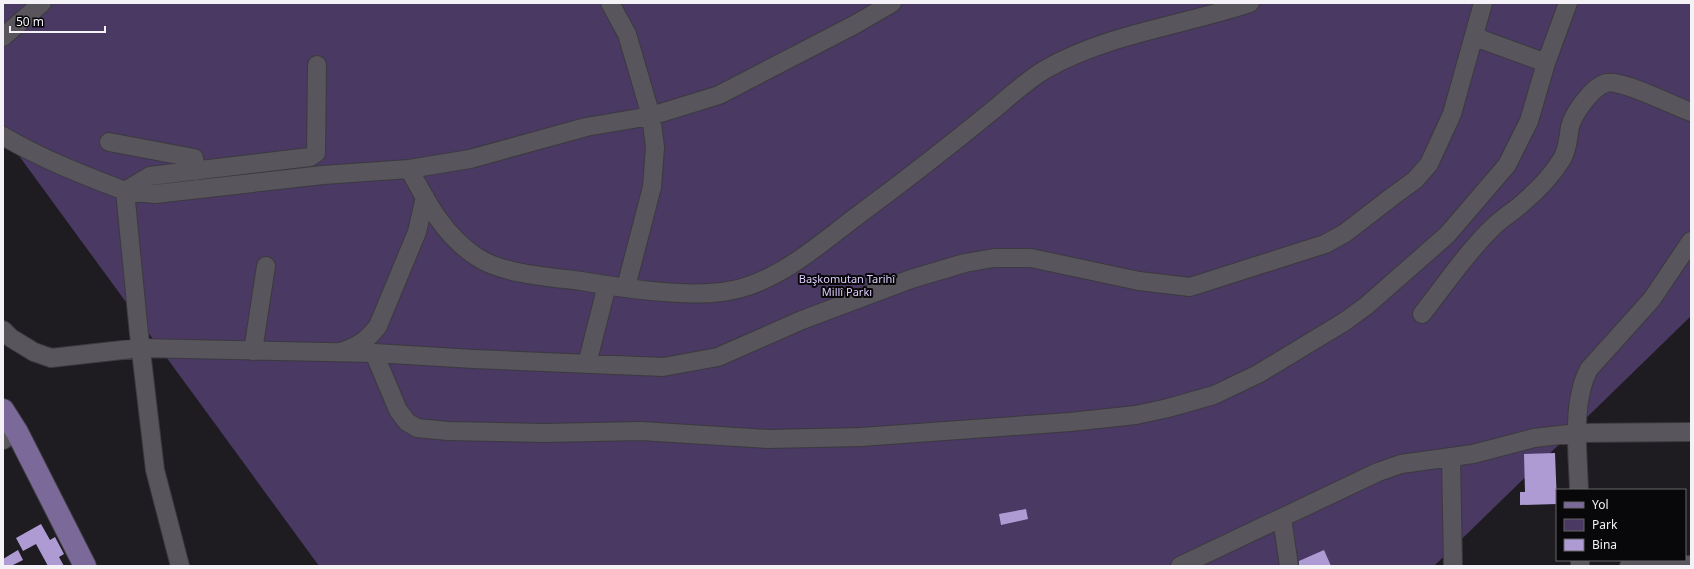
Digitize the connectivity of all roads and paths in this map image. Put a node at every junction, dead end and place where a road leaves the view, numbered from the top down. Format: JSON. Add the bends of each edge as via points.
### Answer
{"nodes":[{"id":1,"x":42,"y":3,"type":"edge"},
{"id":2,"x":610,"y":3,"type":"edge"},
{"id":3,"x":623,"y":3,"type":"edge"},
{"id":4,"x":892,"y":3,"type":"edge"},
{"id":5,"x":1250,"y":3,"type":"edge"},
{"id":6,"x":1483,"y":3,"type":"edge"},
{"id":7,"x":1568,"y":3,"type":"edge"},
{"id":8,"x":621,"y":21,"type":"junction"},
{"id":9,"x":3,"y":37,"type":"edge"},
{"id":10,"x":1475,"y":37,"type":"junction"},
{"id":11,"x":1546,"y":63,"type":"junction"},
{"id":12,"x":317,"y":66,"type":"dead end"},
{"id":13,"x":1691,"y":112,"type":"edge"},
{"id":14,"x":651,"y":116,"type":"junction"},
{"id":15,"x":3,"y":136,"type":"edge"},
{"id":16,"x":109,"y":142,"type":"dead end"},
{"id":17,"x":409,"y":169,"type":"junction"},
{"id":18,"x":196,"y":171,"type":"junction"},
{"id":19,"x":125,"y":191,"type":"junction"},
{"id":20,"x":425,"y":197,"type":"junction"},
{"id":21,"x":1691,"y":241,"type":"edge"},
{"id":22,"x":266,"y":266,"type":"dead end"},
{"id":23,"x":607,"y":285,"type":"junction"},
{"id":24,"x":626,"y":287,"type":"junction"},
{"id":25,"x":1422,"y":314,"type":"dead end"},
{"id":26,"x":3,"y":330,"type":"edge"},
{"id":27,"x":140,"y":348,"type":"junction"},
{"id":28,"x":253,"y":350,"type":"junction"},
{"id":29,"x":337,"y":353,"type":"junction"},
{"id":30,"x":374,"y":353,"type":"junction"},
{"id":31,"x":587,"y":364,"type":"junction"},
{"id":32,"x":3,"y":410,"type":"edge"},
{"id":33,"x":1691,"y":432,"type":"edge"},
{"id":34,"x":1577,"y":433,"type":"junction"},
{"id":35,"x":10,"y":436,"type":"edge"},
{"id":36,"x":1451,"y":457,"type":"junction"},
{"id":37,"x":1579,"y":489,"type":"edge"},
{"id":38,"x":1282,"y":518,"type":"junction"},
{"id":39,"x":1691,"y":565,"type":"edge"},
{"id":40,"x":85,"y":566,"type":"edge"},
{"id":41,"x":180,"y":566,"type":"edge"},
{"id":42,"x":1180,"y":566,"type":"edge"},
{"id":43,"x":1289,"y":566,"type":"edge"},
{"id":44,"x":1453,"y":566,"type":"edge"},
{"id":45,"x":1629,"y":566,"type":"edge"}],
"edges":[{"from":1,"to":9,"type":"street"},
{"from":2,"to":8,"type":"street"},
{"from":3,"to":8,"type":"street"},
{"from":4,"to":14,"type":"street","via":[[719,95]]},
{"from":5,"to":24,"type":"street","via":[[1085,51],[1043,70],[814,249],[755,284],[722,292],[677,293]]},
{"from":6,"to":10,"type":"street"},
{"from":7,"to":11,"type":"street"},
{"from":8,"to":14,"type":"street"},
{"from":10,"to":11,"type":"street"},
{"from":10,"to":31,"type":"street","via":[[1452,114],[1429,164],[1414,180],[1346,233],[1325,244],[1190,287],[1139,282],[1031,258],[994,258],[965,263],[911,279],[802,320],[718,357],[663,367]]},
{"from":11,"to":30,"type":"street","via":[[1529,121],[1507,165],[1447,235],[1344,322],[1252,377],[1214,395],[1168,408],[1136,415],[1070,422],[861,437],[768,439],[641,431],[544,434],[448,431],[417,428],[407,422],[398,410]]},
{"from":12,"to":18,"type":"street","via":[[316,153],[310,157]]},
{"from":13,"to":25,"type":"street","via":[[1621,84],[1606,83],[1596,89],[1575,114],[1563,158],[1550,177],[1478,242]]},
{"from":14,"to":17,"type":"street","via":[[574,130],[470,159]]},
{"from":14,"to":24,"type":"street","via":[[655,146],[652,187]]},
{"from":15,"to":19,"type":"street","via":[[29,152]]},
{"from":16,"to":18,"type":"street","via":[[194,158]]},
{"from":17,"to":19,"type":"street","via":[[323,175],[155,194]]},
{"from":17,"to":20,"type":"street"},
{"from":18,"to":19,"type":"street","via":[[150,176]]},
{"from":19,"to":27,"type":"street"},
{"from":20,"to":23,"type":"street","via":[[448,233],[478,258],[518,272]]},
{"from":20,"to":29,"type":"street","via":[[416,232],[378,326],[369,338],[355,347]]},
{"from":21,"to":34,"type":"street","via":[[1652,299],[1589,369],[1582,381]]},
{"from":22,"to":28,"type":"street"},
{"from":23,"to":24,"type":"street"},
{"from":23,"to":31,"type":"street"},
{"from":26,"to":27,"type":"street","via":[[34,352],[52,358]]},
{"from":27,"to":28,"type":"street"},
{"from":27,"to":41,"type":"street","via":[[155,470]]},
{"from":28,"to":29,"type":"street"},
{"from":29,"to":30,"type":"street"},
{"from":30,"to":31,"type":"street"},
{"from":32,"to":35,"type":"main road"},
{"from":33,"to":34,"type":"street"},
{"from":34,"to":36,"type":"street","via":[[1534,438]]},
{"from":34,"to":37,"type":"street"},
{"from":35,"to":40,"type":"main road"},
{"from":36,"to":38,"type":"street","via":[[1400,464]]},
{"from":36,"to":44,"type":"street"},
{"from":38,"to":42,"type":"street"},
{"from":38,"to":43,"type":"street"},
{"from":39,"to":45,"type":"street"}]}
